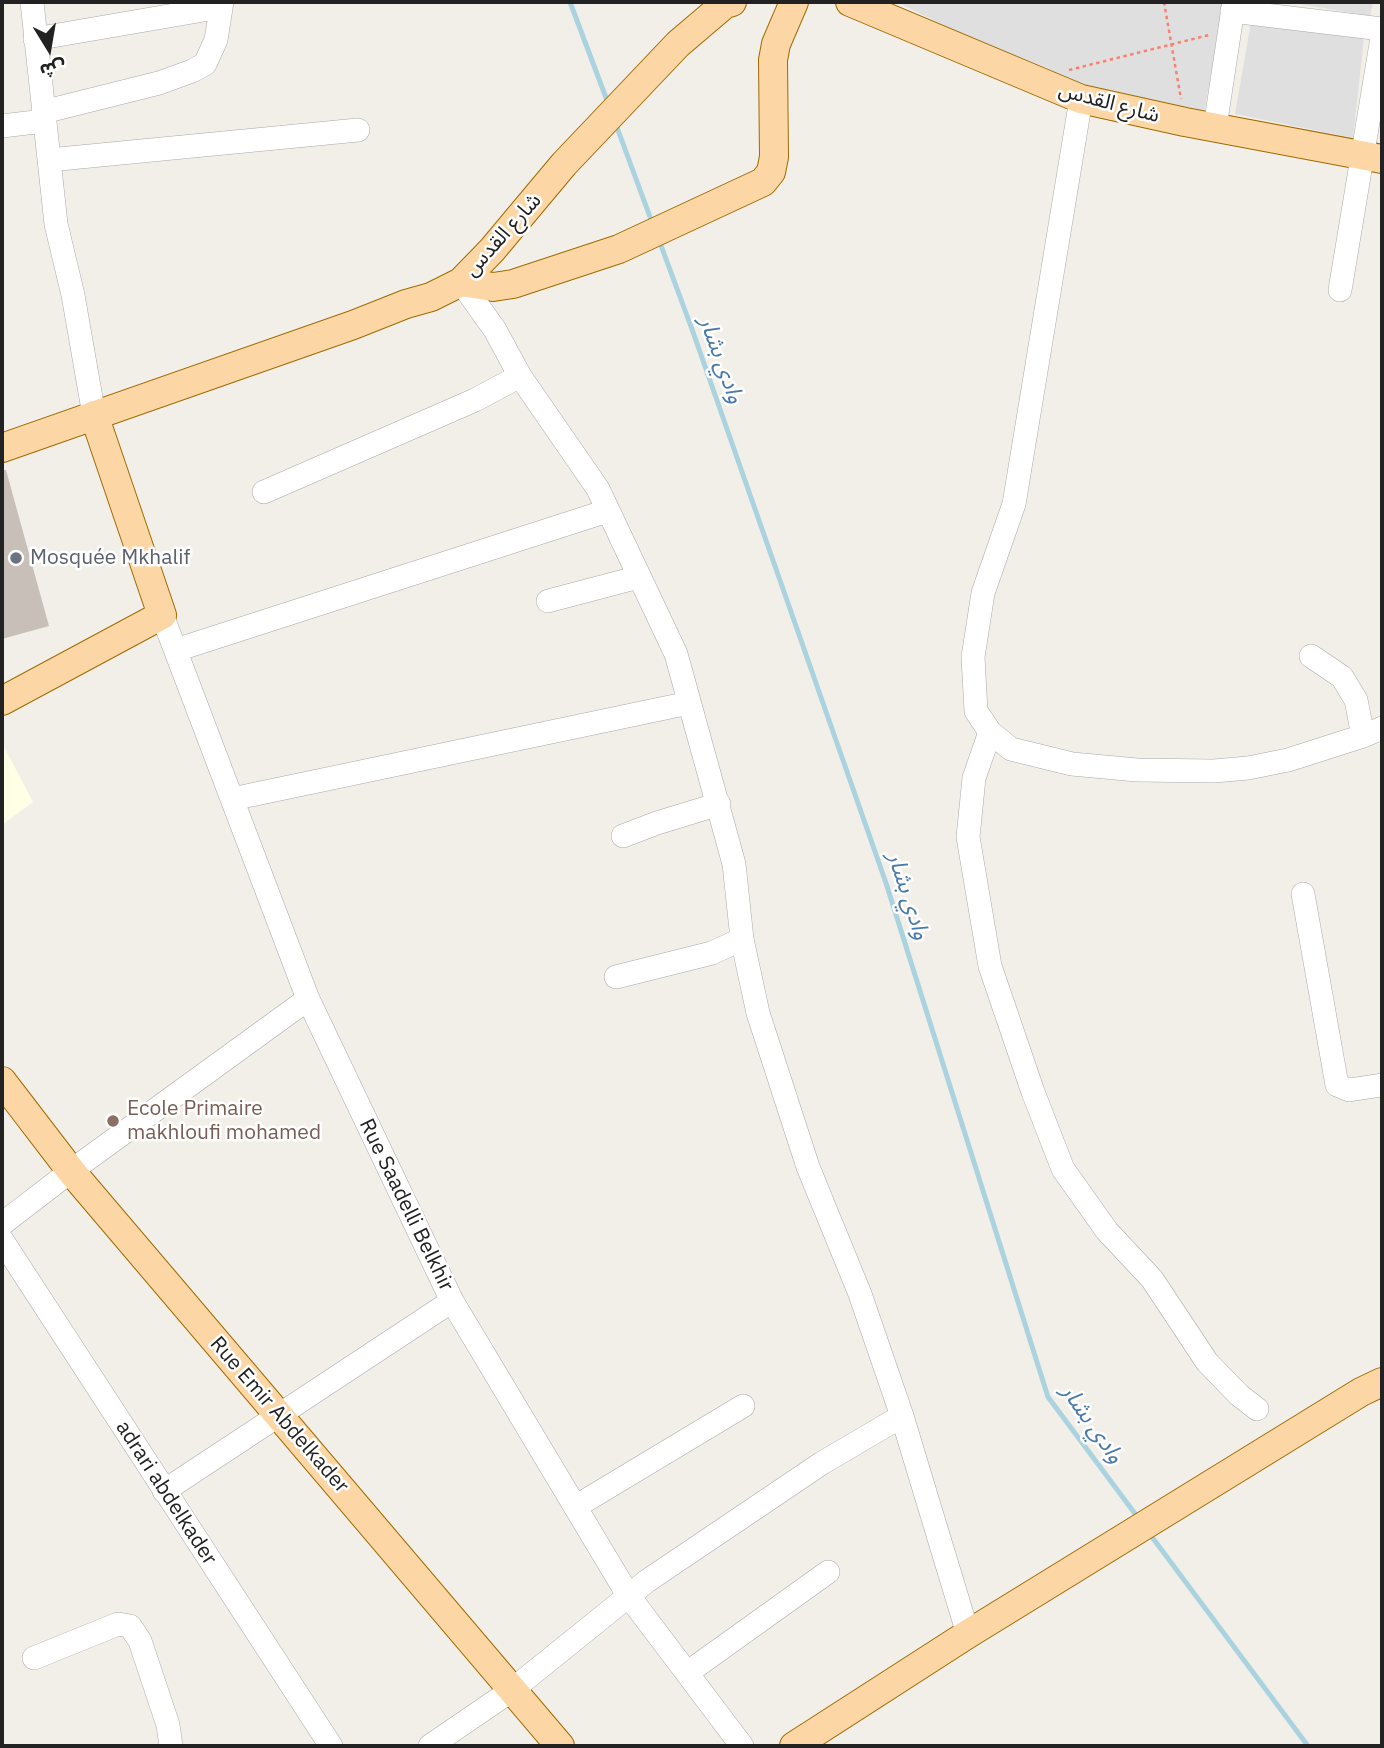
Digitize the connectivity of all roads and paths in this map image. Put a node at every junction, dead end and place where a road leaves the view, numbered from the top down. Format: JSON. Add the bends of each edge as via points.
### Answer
{"nodes":[{"id":1,"x":32,"y":2,"type":"edge"},
{"id":2,"x":732,"y":2,"type":"edge"},
{"id":3,"x":794,"y":2,"type":"edge"},
{"id":4,"x":849,"y":2,"type":"edge"},
{"id":5,"x":1164,"y":2,"type":"edge"},
{"id":6,"x":222,"y":4,"type":"edge"},
{"id":7,"x":1233,"y":6,"type":"edge"},
{"id":8,"x":1382,"y":29,"type":"edge"},
{"id":9,"x":1212,"y":34,"type":"dead end"},
{"id":10,"x":1382,"y":38,"type":"edge"},
{"id":11,"x":35,"y":40,"type":"junction"},
{"id":12,"x":1172,"y":45,"type":"junction"},
{"id":13,"x":1044,"y":85,"type":"junction"},
{"id":14,"x":1081,"y":99,"type":"junction"},
{"id":15,"x":43,"y":116,"type":"junction"},
{"id":16,"x":1185,"y":122,"type":"junction"},
{"id":17,"x":2,"y":126,"type":"edge"},
{"id":18,"x":1215,"y":127,"type":"junction"},
{"id":19,"x":358,"y":130,"type":"dead end"},
{"id":20,"x":1372,"y":157,"type":"edge"},
{"id":21,"x":49,"y":160,"type":"junction"},
{"id":22,"x":461,"y":282,"type":"junction"},
{"id":23,"x":1340,"y":290,"type":"dead end"},
{"id":24,"x":520,"y":376,"type":"junction"},
{"id":25,"x":94,"y":415,"type":"junction"},
{"id":26,"x":2,"y":448,"type":"edge"},
{"id":27,"x":264,"y":492,"type":"dead end"},
{"id":28,"x":607,"y":511,"type":"junction"},
{"id":29,"x":639,"y":577,"type":"junction"},
{"id":30,"x":548,"y":601,"type":"dead end"},
{"id":31,"x":162,"y":615,"type":"junction"},
{"id":32,"x":176,"y":650,"type":"junction"},
{"id":33,"x":1311,"y":656,"type":"dead end"},
{"id":34,"x":2,"y":701,"type":"edge"},
{"id":35,"x":689,"y":703,"type":"junction"},
{"id":36,"x":990,"y":732,"type":"junction"},
{"id":37,"x":1373,"y":732,"type":"edge"},
{"id":38,"x":232,"y":799,"type":"junction"},
{"id":39,"x":719,"y":804,"type":"junction"},
{"id":40,"x":623,"y":836,"type":"dead end"},
{"id":41,"x":1303,"y":894,"type":"dead end"},
{"id":42,"x":742,"y":939,"type":"junction"},
{"id":43,"x":616,"y":977,"type":"dead end"},
{"id":44,"x":308,"y":999,"type":"junction"},
{"id":45,"x":2,"y":1081,"type":"edge"},
{"id":46,"x":1382,"y":1085,"type":"edge"},
{"id":47,"x":71,"y":1171,"type":"junction"},
{"id":48,"x":2,"y":1224,"type":"edge"},
{"id":49,"x":2,"y":1240,"type":"edge"},
{"id":50,"x":452,"y":1301,"type":"junction"},
{"id":51,"x":1382,"y":1382,"type":"edge"},
{"id":52,"x":743,"y":1406,"type":"dead end"},
{"id":53,"x":1256,"y":1409,"type":"dead end"},
{"id":54,"x":279,"y":1415,"type":"junction"},
{"id":55,"x":902,"y":1416,"type":"junction"},
{"id":56,"x":164,"y":1491,"type":"junction"},
{"id":57,"x":575,"y":1507,"type":"junction"},
{"id":58,"x":828,"y":1572,"type":"dead end"},
{"id":59,"x":628,"y":1595,"type":"junction"},
{"id":60,"x":968,"y":1634,"type":"junction"},
{"id":61,"x":34,"y":1658,"type":"dead end"},
{"id":62,"x":687,"y":1673,"type":"junction"},
{"id":63,"x":512,"y":1690,"type":"junction"},
{"id":64,"x":171,"y":1746,"type":"edge"},
{"id":65,"x":331,"y":1746,"type":"edge"},
{"id":66,"x":430,"y":1746,"type":"edge"},
{"id":67,"x":560,"y":1746,"type":"edge"},
{"id":68,"x":743,"y":1746,"type":"edge"},
{"id":69,"x":794,"y":1746,"type":"edge"}],
"edges":[{"from":1,"to":11,"type":"street"},
{"from":2,"to":22,"type":"main road","name":"شارع القدس","via":[[678,44]]},
{"from":3,"to":22,"type":"main road","via":[[773,60],[774,157],[771,172],[763,181],[619,250],[513,284],[493,287]]},
{"from":4,"to":13,"type":"main road","name":"شارع القدس"},
{"from":5,"to":12,"type":"path"},
{"from":6,"to":11,"type":"street"},
{"from":6,"to":15,"type":"street","via":[[216,40],[205,64],[159,83]]},
{"from":7,"to":8,"type":"street"},
{"from":7,"to":18,"type":"street"},
{"from":9,"to":12,"type":"path"},
{"from":10,"to":20,"type":"street"},
{"from":11,"to":15,"type":"street"},
{"from":12,"to":13,"type":"path","via":[[1049,74]]},
{"from":12,"to":16,"type":"path"},
{"from":13,"to":14,"type":"main road","name":"شارع القدس"},
{"from":14,"to":16,"type":"main road","name":"شارع القدس"},
{"from":14,"to":36,"type":"street","via":[[1014,504],[984,593],[973,657],[976,711]]},
{"from":15,"to":17,"type":"street"},
{"from":15,"to":21,"type":"street"},
{"from":16,"to":18,"type":"main road","name":"شارع القدس"},
{"from":18,"to":20,"type":"main road","name":"شارع القدس"},
{"from":19,"to":21,"type":"street"},
{"from":20,"to":23,"type":"street"},
{"from":21,"to":25,"type":"street","via":[[56,224]]},
{"from":22,"to":24,"type":"street"},
{"from":22,"to":25,"type":"main road","name":"شارع القدس","via":[[431,297]]},
{"from":24,"to":27,"type":"street"},
{"from":24,"to":28,"type":"street","via":[[598,489]]},
{"from":25,"to":26,"type":"main road","name":"شارع القدس"},
{"from":25,"to":31,"type":"main road"},
{"from":28,"to":29,"type":"street"},
{"from":28,"to":32,"type":"street"},
{"from":29,"to":30,"type":"street"},
{"from":29,"to":35,"type":"street","via":[[676,654]]},
{"from":31,"to":32,"type":"street","name":"Rue Saadelli Belkhir"},
{"from":31,"to":34,"type":"main road"},
{"from":32,"to":38,"type":"street","name":"Rue Saadelli Belkhir"},
{"from":33,"to":37,"type":"street","via":[[1342,677]]},
{"from":35,"to":38,"type":"street"},
{"from":35,"to":39,"type":"street"},
{"from":36,"to":37,"type":"street","via":[[1011,749],[1072,764],[1181,771],[1275,763]]},
{"from":36,"to":53,"type":"street","via":[[974,778],[968,836],[989,966],[1063,1169],[1107,1231],[1152,1279],[1207,1362]]},
{"from":38,"to":44,"type":"street","name":"Rue Saadelli Belkhir"},
{"from":39,"to":40,"type":"street"},
{"from":39,"to":42,"type":"street","via":[[734,864]]},
{"from":41,"to":46,"type":"street","via":[[1337,1085],[1349,1090]]},
{"from":42,"to":43,"type":"street","via":[[712,953]]},
{"from":42,"to":55,"type":"street","via":[[758,1013],[803,1154],[860,1294]]},
{"from":44,"to":47,"type":"street"},
{"from":44,"to":50,"type":"street","name":"Rue Saadelli Belkhir"},
{"from":45,"to":47,"type":"main road","name":"Rue Emir Abdelkader"},
{"from":47,"to":48,"type":"street"},
{"from":47,"to":54,"type":"main road","name":"Rue Emir Abdelkader"},
{"from":49,"to":56,"type":"street","name":"adrari abdelkader"},
{"from":50,"to":54,"type":"street"},
{"from":50,"to":57,"type":"street","name":"Rue Saadelli Belkhir"},
{"from":51,"to":60,"type":"main road"},
{"from":52,"to":57,"type":"street"},
{"from":54,"to":56,"type":"street"},
{"from":54,"to":63,"type":"main road","name":"Rue Emir Abdelkader"},
{"from":55,"to":59,"type":"street","via":[[822,1463]]},
{"from":55,"to":60,"type":"street"},
{"from":56,"to":65,"type":"street","name":"adrari abdelkader"},
{"from":57,"to":59,"type":"street","name":"Rue Saadelli Belkhir"},
{"from":58,"to":62,"type":"street"},
{"from":59,"to":62,"type":"street","name":"Rue Saadelli Belkhir"},
{"from":59,"to":63,"type":"street"},
{"from":60,"to":69,"type":"main road"},
{"from":61,"to":64,"type":"street","via":[[118,1623],[130,1626],[140,1641]]},
{"from":62,"to":68,"type":"street","name":"Rue Saadelli Belkhir"},
{"from":63,"to":66,"type":"street"},
{"from":63,"to":67,"type":"main road","name":"Rue Emir Abdelkader"}]}
